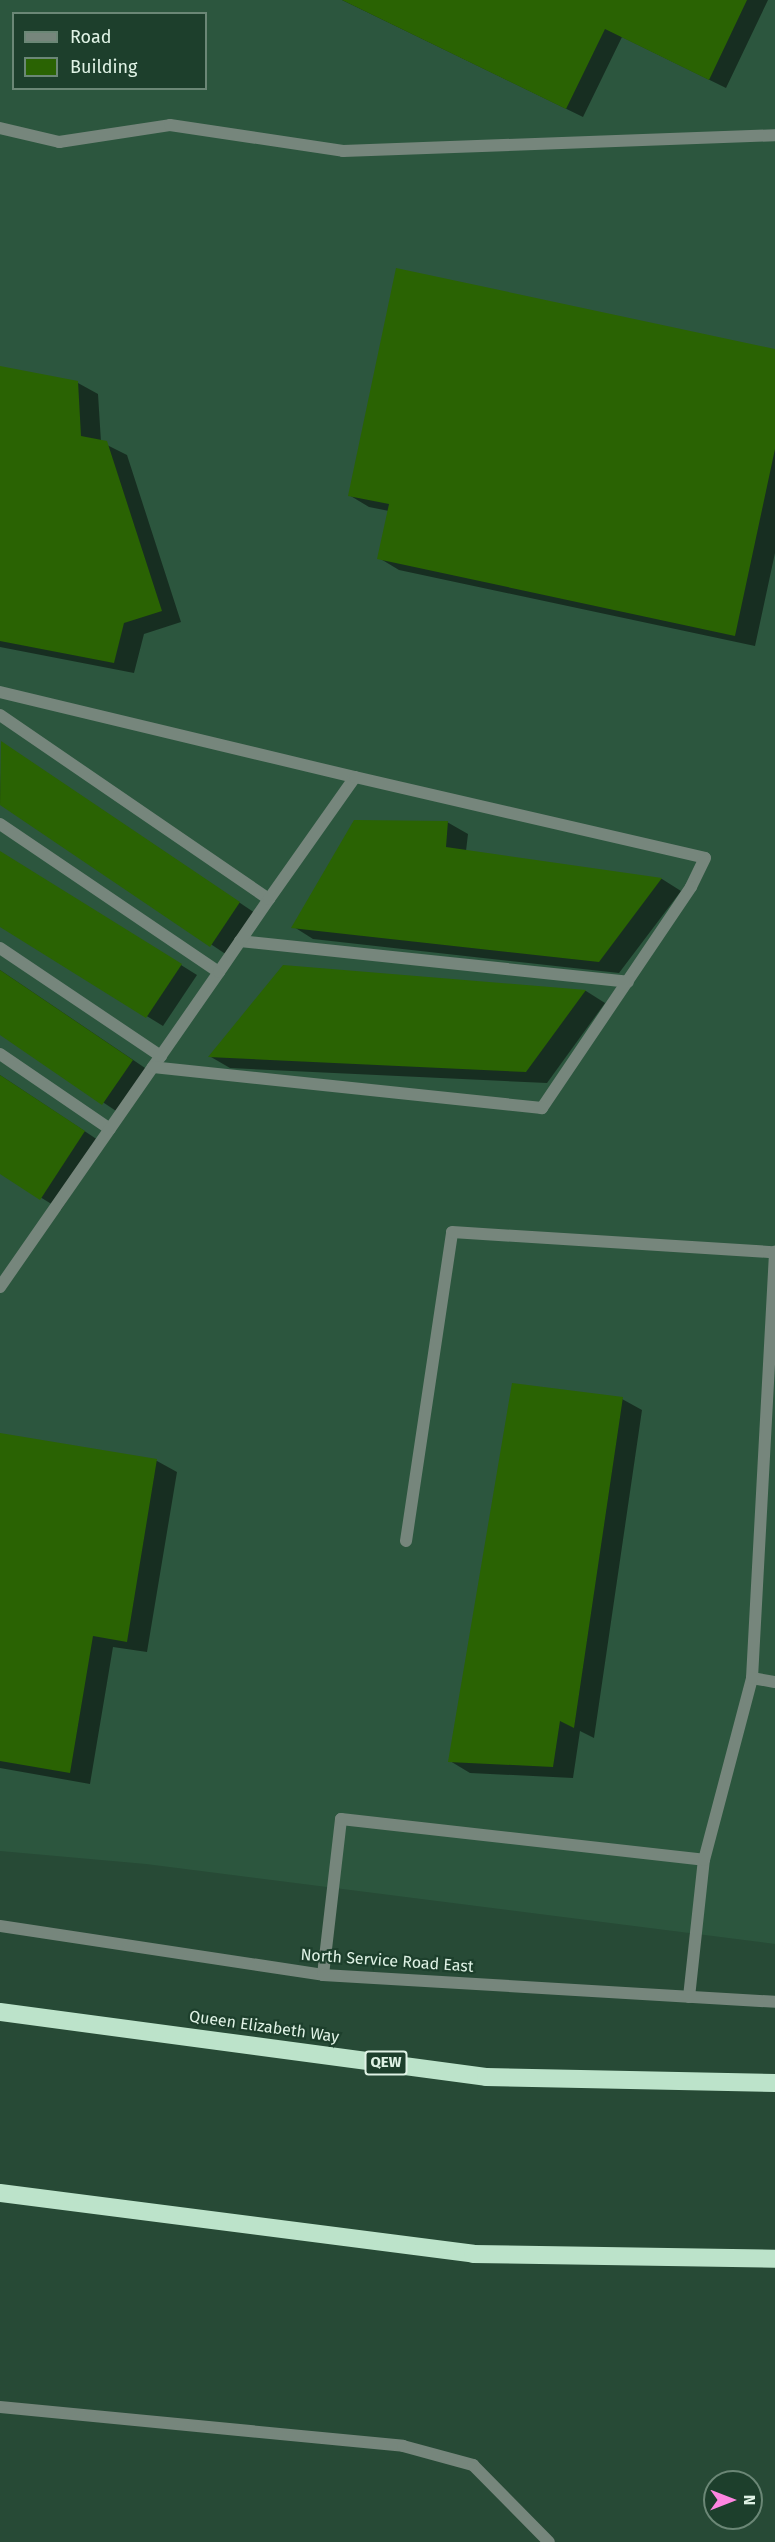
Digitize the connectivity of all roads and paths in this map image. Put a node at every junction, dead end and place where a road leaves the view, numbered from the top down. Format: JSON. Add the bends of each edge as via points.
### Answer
{"nodes":[{"id":1,"x":0,"y":128,"type":"edge"},
{"id":2,"x":775,"y":135,"type":"edge"},
{"id":3,"x":2,"y":696,"type":"edge"},
{"id":4,"x":0,"y":715,"type":"edge"},
{"id":5,"x":355,"y":777,"type":"junction"},
{"id":6,"x":0,"y":824,"type":"edge"},
{"id":7,"x":269,"y":899,"type":"junction"},
{"id":8,"x":240,"y":941,"type":"junction"},
{"id":9,"x":0,"y":948,"type":"edge"},
{"id":10,"x":219,"y":972,"type":"junction"},
{"id":11,"x":628,"y":982,"type":"junction"},
{"id":12,"x":0,"y":1054,"type":"edge"},
{"id":13,"x":161,"y":1056,"type":"junction"},
{"id":14,"x":153,"y":1067,"type":"junction"},
{"id":15,"x":110,"y":1129,"type":"junction"},
{"id":16,"x":774,"y":1252,"type":"edge"},
{"id":17,"x":0,"y":1287,"type":"edge"},
{"id":18,"x":406,"y":1541,"type":"dead end"},
{"id":19,"x":752,"y":1678,"type":"junction"},
{"id":20,"x":775,"y":1682,"type":"edge"},
{"id":21,"x":704,"y":1860,"type":"junction"},
{"id":22,"x":0,"y":1926,"type":"edge"},
{"id":23,"x":323,"y":1975,"type":"junction"},
{"id":24,"x":689,"y":1997,"type":"junction"},
{"id":25,"x":775,"y":2002,"type":"edge"},
{"id":26,"x":0,"y":2012,"type":"edge"},
{"id":27,"x":775,"y":2083,"type":"edge"},
{"id":28,"x":0,"y":2193,"type":"edge"},
{"id":29,"x":775,"y":2259,"type":"edge"},
{"id":30,"x":0,"y":2407,"type":"edge"},
{"id":31,"x":549,"y":2542,"type":"edge"}],
"edges":[{"from":1,"to":2,"type":"street","via":[[59,142],[170,126],[343,151]]},
{"from":3,"to":5,"type":"street"},
{"from":4,"to":7,"type":"street"},
{"from":5,"to":7,"type":"street"},
{"from":5,"to":11,"type":"street","via":[[705,858]]},
{"from":6,"to":10,"type":"street"},
{"from":7,"to":8,"type":"street"},
{"from":8,"to":10,"type":"street"},
{"from":8,"to":11,"type":"street"},
{"from":9,"to":13,"type":"street"},
{"from":10,"to":13,"type":"street"},
{"from":11,"to":14,"type":"street","via":[[542,1108]]},
{"from":12,"to":15,"type":"street"},
{"from":13,"to":14,"type":"street"},
{"from":14,"to":15,"type":"street"},
{"from":15,"to":17,"type":"street"},
{"from":16,"to":18,"type":"street","via":[[452,1232]]},
{"from":16,"to":19,"type":"street"},
{"from":19,"to":20,"type":"street"},
{"from":19,"to":21,"type":"street"},
{"from":21,"to":23,"type":"street","via":[[341,1819]]},
{"from":21,"to":24,"type":"street"},
{"from":22,"to":23,"type":"street","name":"North Service Road East"},
{"from":23,"to":24,"type":"street","name":"North Service Road East"},
{"from":24,"to":25,"type":"street","name":"North Service Road East"},
{"from":26,"to":27,"type":"highway","name":"Queen Elizabeth Way","number":"QEW","via":[[486,2077]]},
{"from":28,"to":29,"type":"highway","via":[[473,2254]]},
{"from":30,"to":31,"type":"street","via":[[403,2446],[473,2465]]}]}
